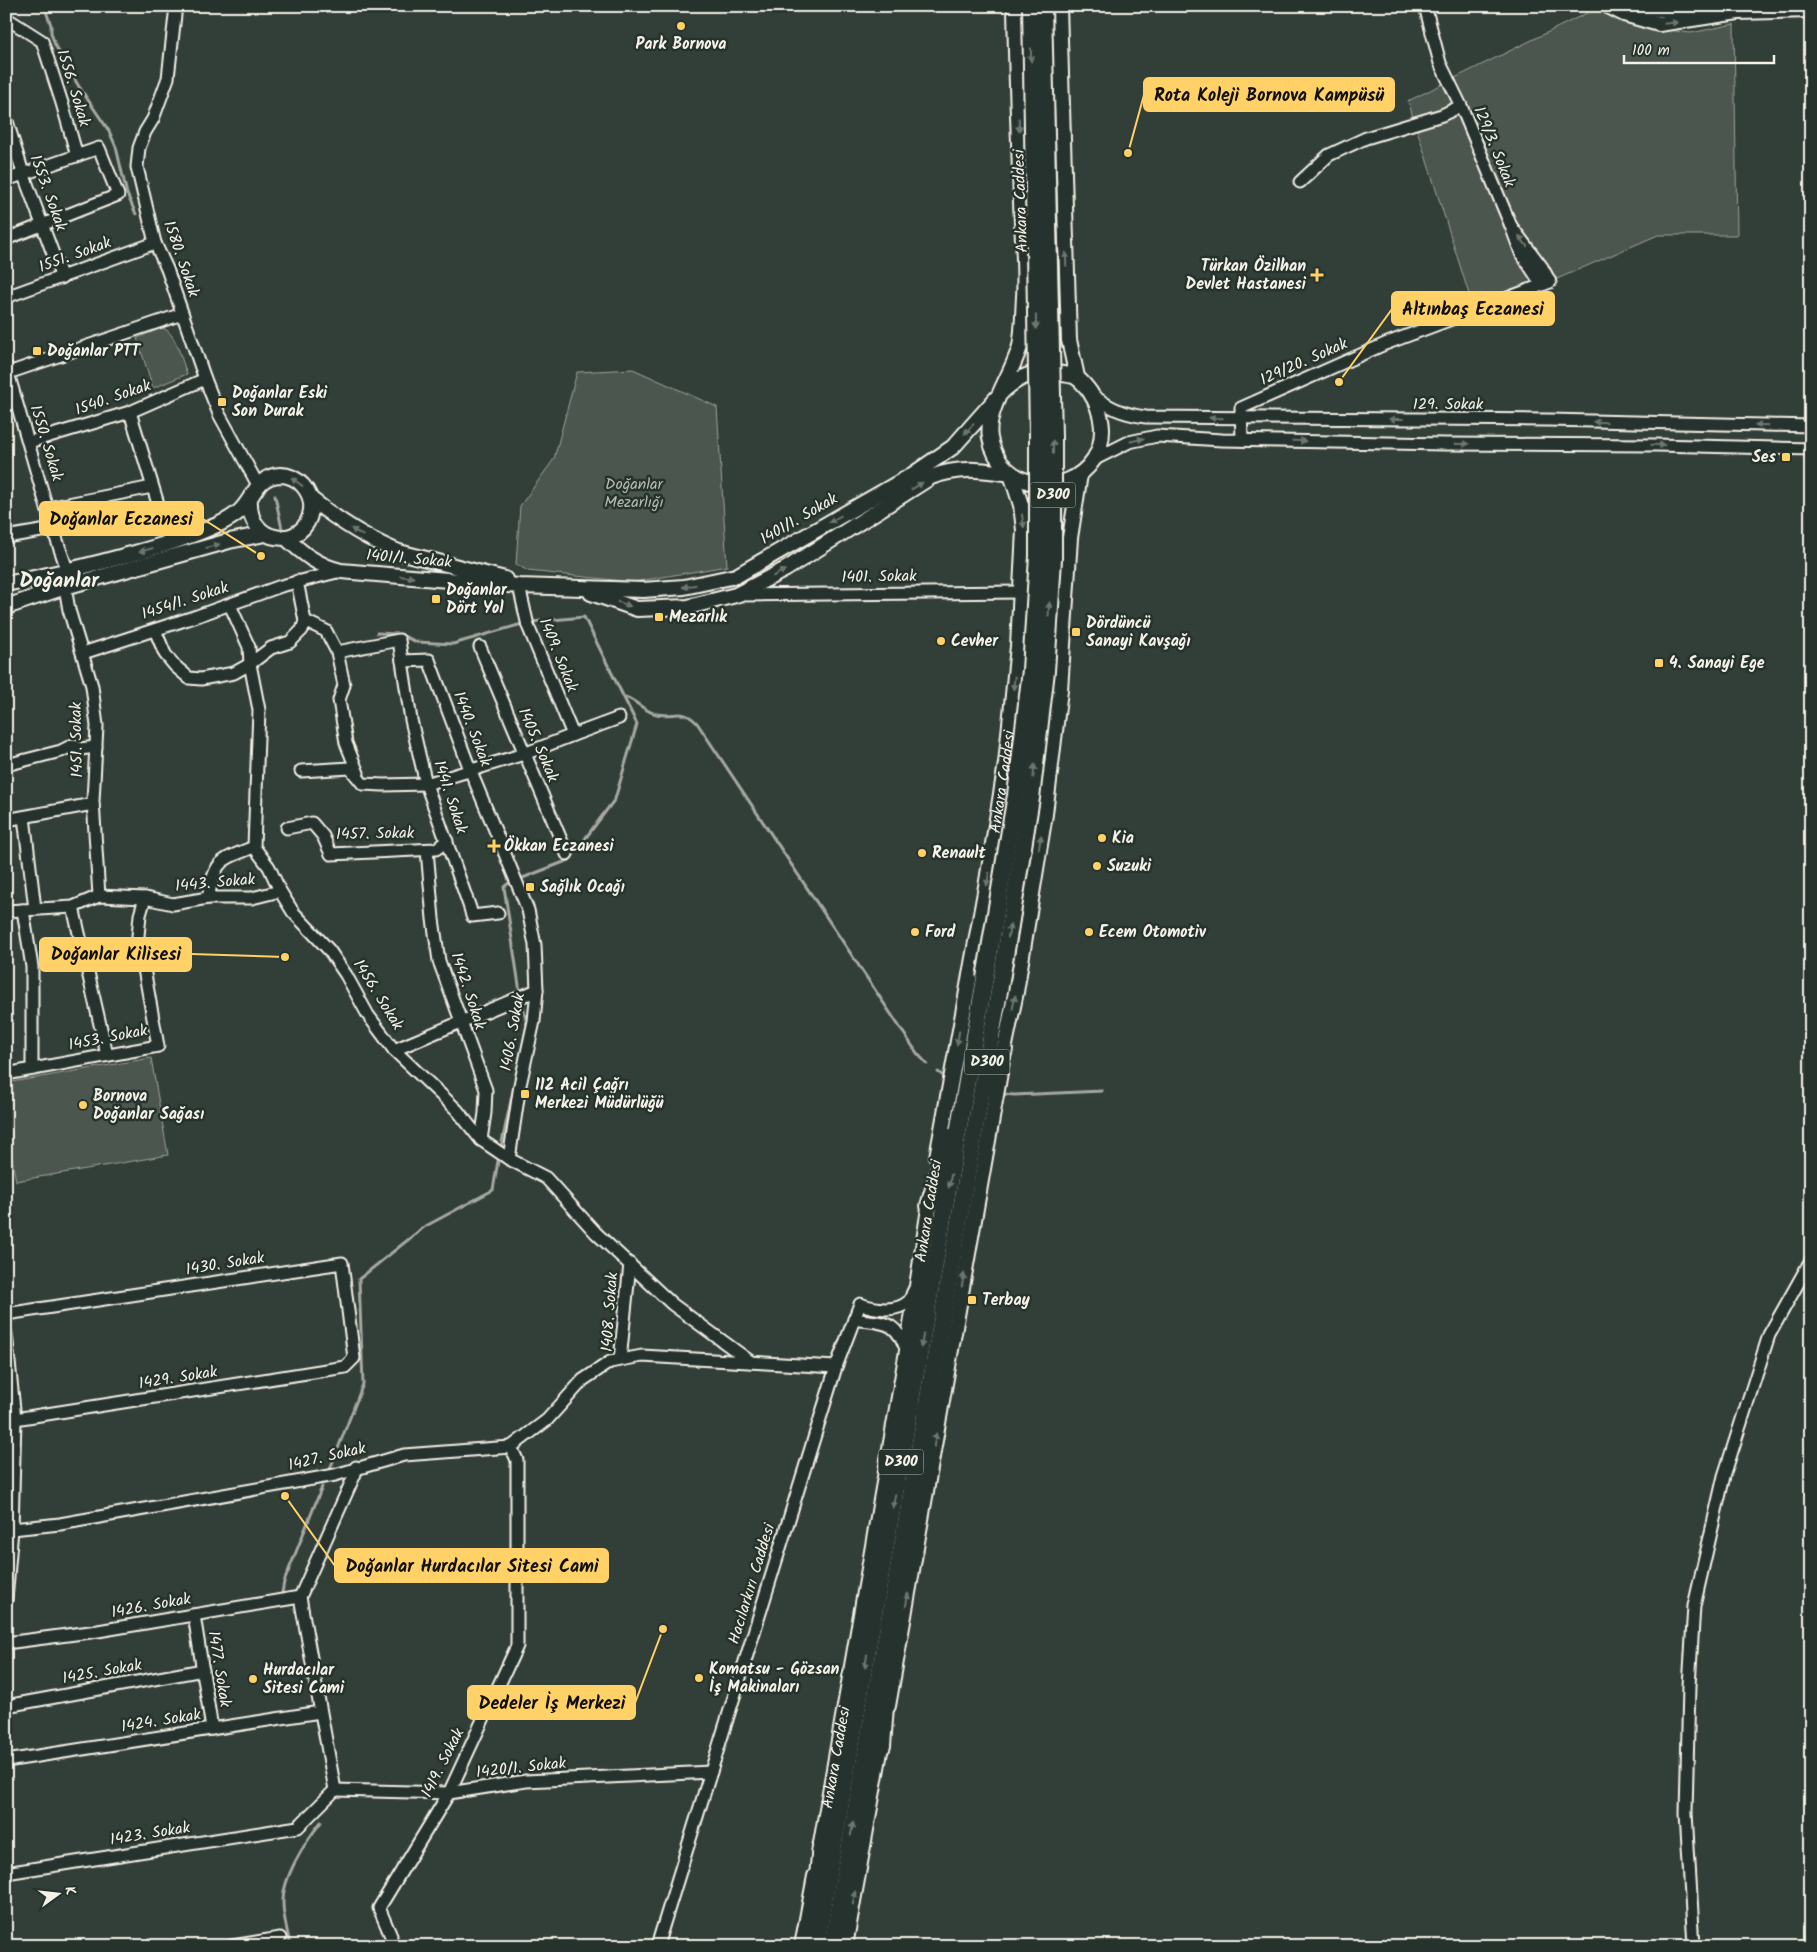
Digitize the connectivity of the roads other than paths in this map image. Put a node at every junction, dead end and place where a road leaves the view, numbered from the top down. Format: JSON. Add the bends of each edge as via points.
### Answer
{"nodes":[{"id":1,"x":176,"y":6,"type":"edge"},
{"id":2,"x":1015,"y":6,"type":"edge"},
{"id":3,"x":1031,"y":6,"type":"edge"},
{"id":4,"x":1043,"y":6,"type":"edge"},
{"id":5,"x":1059,"y":6,"type":"edge"},
{"id":6,"x":1425,"y":6,"type":"edge"},
{"id":7,"x":1608,"y":6,"type":"edge"},
{"id":8,"x":1692,"y":6,"type":"edge"},
{"id":9,"x":1647,"y":7,"type":"edge"},
{"id":10,"x":1811,"y":10,"type":"edge"},
{"id":11,"x":6,"y":18,"type":"edge"},
{"id":12,"x":1461,"y":106,"type":"junction"},
{"id":13,"x":6,"y":118,"type":"edge"},
{"id":14,"x":76,"y":156,"type":"junction"},
{"id":15,"x":23,"y":173,"type":"junction"},
{"id":16,"x":6,"y":180,"type":"edge"},
{"id":17,"x":1300,"y":182,"type":"dead end"},
{"id":18,"x":42,"y":225,"type":"junction"},
{"id":19,"x":6,"y":239,"type":"edge"},
{"id":20,"x":155,"y":243,"type":"junction"},
{"id":21,"x":62,"y":278,"type":"junction"},
{"id":22,"x":1546,"y":283,"type":"joint"},
{"id":23,"x":6,"y":297,"type":"edge"},
{"id":24,"x":182,"y":314,"type":"junction"},
{"id":25,"x":7,"y":369,"type":"edge"},
{"id":26,"x":1077,"y":377,"type":"junction"},
{"id":27,"x":205,"y":379,"type":"junction"},
{"id":28,"x":1002,"y":392,"type":"junction"},
{"id":29,"x":1090,"y":393,"type":"junction"},
{"id":30,"x":130,"y":412,"type":"junction"},
{"id":31,"x":1241,"y":419,"type":"junction"},
{"id":32,"x":1811,"y":426,"type":"edge"},
{"id":33,"x":1242,"y":440,"type":"junction"},
{"id":34,"x":29,"y":442,"type":"junction"},
{"id":35,"x":1811,"y":449,"type":"edge"},
{"id":36,"x":1093,"y":460,"type":"junction"},
{"id":37,"x":1012,"y":474,"type":"junction"},
{"id":38,"x":1080,"y":474,"type":"junction"},
{"id":39,"x":258,"y":485,"type":"junction"},
{"id":40,"x":152,"y":487,"type":"junction"},
{"id":41,"x":250,"y":498,"type":"junction"},
{"id":42,"x":311,"y":499,"type":"junction"},
{"id":43,"x":48,"y":508,"type":"junction"},
{"id":44,"x":53,"y":529,"type":"junction"},
{"id":45,"x":265,"y":534,"type":"junction"},
{"id":46,"x":6,"y":537,"type":"edge"},
{"id":47,"x":285,"y":537,"type":"junction"},
{"id":48,"x":170,"y":543,"type":"junction"},
{"id":49,"x":341,"y":571,"type":"junction"},
{"id":50,"x":68,"y":572,"type":"junction"},
{"id":51,"x":297,"y":580,"type":"junction"},
{"id":52,"x":6,"y":584,"type":"edge"},
{"id":53,"x":519,"y":586,"type":"junction"},
{"id":54,"x":65,"y":587,"type":"junction"},
{"id":55,"x":578,"y":589,"type":"junction"},
{"id":56,"x":1021,"y":592,"type":"junction"},
{"id":57,"x":736,"y":595,"type":"junction"},
{"id":58,"x":230,"y":605,"type":"junction"},
{"id":59,"x":6,"y":607,"type":"edge"},
{"id":60,"x":305,"y":621,"type":"junction"},
{"id":61,"x":155,"y":630,"type":"junction"},
{"id":62,"x":480,"y":647,"type":"dead end"},
{"id":63,"x":337,"y":652,"type":"junction"},
{"id":64,"x":83,"y":653,"type":"junction"},
{"id":65,"x":402,"y":661,"type":"junction"},
{"id":66,"x":250,"y":664,"type":"junction"},
{"id":67,"x":620,"y":718,"type":"dead end"},
{"id":68,"x":573,"y":734,"type":"junction"},
{"id":69,"x":96,"y":747,"type":"junction"},
{"id":70,"x":524,"y":754,"type":"junction"},
{"id":71,"x":6,"y":765,"type":"edge"},
{"id":72,"x":301,"y":771,"type":"dead end"},
{"id":73,"x":471,"y":772,"type":"junction"},
{"id":74,"x":364,"y":784,"type":"junction"},
{"id":75,"x":426,"y":784,"type":"junction"},
{"id":76,"x":93,"y":804,"type":"junction"},
{"id":77,"x":24,"y":817,"type":"junction"},
{"id":78,"x":6,"y":820,"type":"edge"},
{"id":79,"x":287,"y":828,"type":"dead end"},
{"id":80,"x":447,"y":841,"type":"junction"},
{"id":81,"x":254,"y":847,"type":"junction"},
{"id":82,"x":427,"y":850,"type":"junction"},
{"id":83,"x":567,"y":854,"type":"dead end"},
{"id":84,"x":280,"y":891,"type":"junction"},
{"id":85,"x":99,"y":896,"type":"junction"},
{"id":86,"x":145,"y":898,"type":"junction"},
{"id":87,"x":208,"y":898,"type":"junction"},
{"id":88,"x":73,"y":907,"type":"junction"},
{"id":89,"x":35,"y":909,"type":"junction"},
{"id":90,"x":23,"y":910,"type":"junction"},
{"id":91,"x":528,"y":910,"type":"joint"},
{"id":92,"x":6,"y":911,"type":"edge"},
{"id":93,"x":498,"y":913,"type":"dead end"},
{"id":94,"x":537,"y":990,"type":"junction"},
{"id":95,"x":462,"y":1022,"type":"junction"},
{"id":96,"x":394,"y":1050,"type":"junction"},
{"id":97,"x":1004,"y":1050,"type":"junction"},
{"id":98,"x":107,"y":1055,"type":"junction"},
{"id":99,"x":972,"y":1056,"type":"junction"},
{"id":100,"x":32,"y":1069,"type":"junction"},
{"id":101,"x":6,"y":1074,"type":"edge"},
{"id":102,"x":481,"y":1140,"type":"junction"},
{"id":103,"x":973,"y":1144,"type":"junction"},
{"id":104,"x":509,"y":1159,"type":"junction"},
{"id":105,"x":929,"y":1206,"type":"junction"},
{"id":106,"x":1811,"y":1260,"type":"edge"},
{"id":107,"x":630,"y":1264,"type":"junction"},
{"id":108,"x":918,"y":1281,"type":"junction"},
{"id":109,"x":6,"y":1314,"type":"edge"},
{"id":110,"x":854,"y":1319,"type":"junction"},
{"id":111,"x":6,"y":1333,"type":"edge"},
{"id":112,"x":907,"y":1351,"type":"junction"},
{"id":113,"x":620,"y":1360,"type":"junction"},
{"id":114,"x":751,"y":1362,"type":"junction"},
{"id":115,"x":345,"y":1367,"type":"joint"},
{"id":116,"x":836,"y":1367,"type":"junction"},
{"id":117,"x":16,"y":1419,"type":"junction"},
{"id":118,"x":510,"y":1447,"type":"junction"},
{"id":119,"x":356,"y":1467,"type":"junction"},
{"id":120,"x":9,"y":1528,"type":"edge"},
{"id":121,"x":895,"y":1587,"type":"junction"},
{"id":122,"x":300,"y":1597,"type":"junction"},
{"id":123,"x":6,"y":1601,"type":"edge"},
{"id":124,"x":194,"y":1615,"type":"junction"},
{"id":125,"x":6,"y":1642,"type":"edge"},
{"id":126,"x":203,"y":1670,"type":"junction"},
{"id":127,"x":6,"y":1706,"type":"edge"},
{"id":128,"x":320,"y":1712,"type":"junction"},
{"id":129,"x":212,"y":1729,"type":"junction"},
{"id":130,"x":882,"y":1746,"type":"junction"},
{"id":131,"x":6,"y":1761,"type":"edge"},
{"id":132,"x":711,"y":1772,"type":"junction"},
{"id":133,"x":335,"y":1790,"type":"junction"},
{"id":134,"x":449,"y":1793,"type":"junction"},
{"id":135,"x":820,"y":1846,"type":"junction"},
{"id":136,"x":6,"y":1873,"type":"edge"},
{"id":137,"x":390,"y":1936,"type":"dead end"},
{"id":138,"x":280,"y":1938,"type":"dead end"},
{"id":139,"x":232,"y":1946,"type":"edge"},
{"id":140,"x":657,"y":1946,"type":"edge"},
{"id":141,"x":802,"y":1946,"type":"edge"},
{"id":142,"x":815,"y":1946,"type":"edge"},
{"id":143,"x":832,"y":1946,"type":"edge"},
{"id":144,"x":845,"y":1946,"type":"edge"},
{"id":145,"x":1694,"y":1946,"type":"edge"}],
"edges":[{"from":1,"to":20,"type":"street","name":"1580. Sokak","via":[[168,78],[139,148],[137,167]]},
{"from":2,"to":28,"type":"main road","name":"Ankara Caddesi","one_way":true,"via":[[1024,294],[1020,345]]},
{"from":3,"to":99,"type":"highway","name":"Ankara Caddesi","number":"D300","one_way":true,"bridge":true,"via":[[1038,556],[1031,670],[1016,795]]},
{"from":103,"to":4,"type":"highway","name":"Ankara Caddesi","number":"D300","one_way":true,"bridge":true,"via":[[1031,798],[1046,671],[1053,559]]},
{"from":26,"to":5,"type":"main road","name":"Ankara Caddesi","one_way":true,"via":[[1069,340]]},
{"from":6,"to":12,"type":"street","via":[[1440,63]]},
{"from":7,"to":10,"type":"main road","one_way":true,"via":[[1659,24],[1738,12]]},
{"from":8,"to":9,"type":"main road","via":[[1675,10]]},
{"from":11,"to":14,"type":"street","name":"1556. Sokak","via":[[42,41]]},
{"from":12,"to":17,"type":"street","name":"129/3. Sokak","via":[[1361,140],[1328,155]]},
{"from":12,"to":22,"type":"street","name":"129/3. Sokak","via":[[1511,226],[1542,267]]},
{"from":13,"to":15,"type":"street","name":"1553. Sokak"},
{"from":14,"to":15,"type":"street"},
{"from":14,"to":18,"type":"street","via":[[99,148],[118,194]]},
{"from":15,"to":16,"type":"street"},
{"from":15,"to":18,"type":"street","name":"1553. Sokak"},
{"from":18,"to":19,"type":"street"},
{"from":18,"to":21,"type":"street","name":"1553. Sokak"},
{"from":20,"to":21,"type":"street","name":"1551. Sokak"},
{"from":20,"to":24,"type":"street","name":"1580. Sokak"},
{"from":21,"to":23,"type":"street","name":"1551. Sokak"},
{"from":22,"to":31,"type":"street","name":"129/20. Sokak","via":[[1385,344],[1241,408]]},
{"from":24,"to":25,"type":"street"},
{"from":24,"to":27,"type":"street","name":"1580. Sokak"},
{"from":25,"to":34,"type":"street","name":"1550. Sokak"},
{"from":26,"to":28,"type":"main road","name":"Ankara Caddesi","via":[[1049,372],[1027,374]]},
{"from":26,"to":29,"type":"main road","name":"Ankara Caddesi"},
{"from":27,"to":30,"type":"street","name":"1540. Sokak"},
{"from":27,"to":39,"type":"street","name":"1580. Sokak","via":[[219,414]]},
{"from":28,"to":37,"type":"main road","name":"Ankara Caddesi","via":[[991,414],[990,438],[1000,461]]},
{"from":28,"to":55,"type":"main road","name":"1401/1. Sokak","one_way":true,"via":[[953,447],[736,576],[684,587]]},
{"from":31,"to":29,"type":"street","name":"129. Sokak","one_way":true,"via":[[1146,417],[1113,409]]},
{"from":29,"to":36,"type":"main road","name":"Ankara Caddesi","via":[[1098,405],[1103,427],[1100,446]]},
{"from":30,"to":34,"type":"street","name":"1540. Sokak"},
{"from":30,"to":40,"type":"street"},
{"from":32,"to":31,"type":"street","name":"129. Sokak","one_way":true,"via":[[1550,420]]},
{"from":31,"to":33,"type":"street"},
{"from":33,"to":35,"type":"street","one_way":true},
{"from":36,"to":33,"type":"street","one_way":true,"via":[[1122,444],[1142,438]]},
{"from":34,"to":43,"type":"street","name":"1550. Sokak"},
{"from":36,"to":38,"type":"main road","name":"Ankara Caddesi"},
{"from":37,"to":38,"type":"main road","name":"Ankara Caddesi","via":[[1026,482],[1041,485],[1062,483]]},
{"from":37,"to":56,"type":"main road","name":"Ankara Caddesi","one_way":true,"via":[[1024,530]]},
{"from":57,"to":37,"type":"main road","name":"1401/1. Sokak","one_way":true,"via":[[786,569],[931,477],[948,470],[967,469]]},
{"from":97,"to":38,"type":"main road","one_way":true,"via":[[1045,814],[1060,690],[1070,538]]},
{"from":39,"to":41,"type":"main road"},
{"from":42,"to":39,"type":"main road","one_way":true,"via":[[303,486],[291,477],[270,476]]},
{"from":40,"to":43,"type":"street"},
{"from":40,"to":48,"type":"street"},
{"from":41,"to":45,"type":"main road","via":[[251,519]]},
{"from":41,"to":48,"type":"main road","via":[[229,520]]},
{"from":42,"to":47,"type":"main road","via":[[309,520],[299,531]]},
{"from":53,"to":42,"type":"main road","one_way":true,"via":[[503,578],[387,547],[363,536]]},
{"from":43,"to":44,"type":"street","name":"1550. Sokak"},
{"from":44,"to":46,"type":"street"},
{"from":44,"to":50,"type":"street","name":"1550. Sokak"},
{"from":45,"to":47,"type":"main road"},
{"from":54,"to":45,"type":"main road","one_way":true},
{"from":47,"to":49,"type":"main road","via":[[316,562]]},
{"from":48,"to":50,"type":"main road","one_way":true},
{"from":49,"to":51,"type":"street","name":"1401/1. Sokak"},
{"from":49,"to":53,"type":"main road","name":"1401/1. Sokak","one_way":true},
{"from":50,"to":52,"type":"main road"},
{"from":50,"to":54,"type":"street"},
{"from":51,"to":58,"type":"street","name":"1454/1. Sokak"},
{"from":51,"to":60,"type":"street"},
{"from":53,"to":55,"type":"main road","name":"1401/1. Sokak"},
{"from":53,"to":68,"type":"street","name":"1409. Sokak","via":[[528,626]]},
{"from":54,"to":59,"type":"main road"},
{"from":54,"to":64,"type":"street","name":"1451. Sokak"},
{"from":55,"to":57,"type":"main road","name":"1401/1. Sokak","one_way":true,"via":[[637,609],[688,607]]},
{"from":56,"to":57,"type":"street","name":"1401. Sokak"},
{"from":56,"to":105,"type":"main road","name":"Ankara Caddesi","one_way":true,"via":[[1006,763]]},
{"from":58,"to":61,"type":"street","name":"1454/1. Sokak"},
{"from":58,"to":66,"type":"street","via":[[247,640]]},
{"from":60,"to":63,"type":"street","via":[[326,631]]},
{"from":60,"to":66,"type":"street","via":[[302,630],[290,642],[271,648]]},
{"from":61,"to":64,"type":"street","name":"1454/1. Sokak"},
{"from":61,"to":66,"type":"street","via":[[165,654],[189,678],[201,680],[234,673]]},
{"from":62,"to":70,"type":"street","name":"1405. Sokak"},
{"from":63,"to":65,"type":"street","via":[[399,640]]},
{"from":63,"to":74,"type":"street","via":[[344,685],[339,700],[346,743]]},
{"from":64,"to":69,"type":"street","name":"1451. Sokak","via":[[92,686]]},
{"from":65,"to":73,"type":"street","name":"1440. Sokak","via":[[429,660]]},
{"from":65,"to":75,"type":"street","name":"1441. Sokak","via":[[410,720]]},
{"from":66,"to":81,"type":"street","via":[[259,710]]},
{"from":67,"to":68,"type":"street"},
{"from":68,"to":70,"type":"street"},
{"from":69,"to":71,"type":"street","via":[[80,749],[73,746]]},
{"from":69,"to":76,"type":"street","name":"1451. Sokak"},
{"from":70,"to":73,"type":"street"},
{"from":70,"to":83,"type":"street","name":"1405. Sokak"},
{"from":72,"to":74,"type":"street","via":[[350,768]]},
{"from":73,"to":75,"type":"street"},
{"from":73,"to":91,"type":"street","name":"1440. Sokak"},
{"from":74,"to":75,"type":"street"},
{"from":75,"to":80,"type":"street","name":"1441. Sokak"},
{"from":76,"to":77,"type":"street"},
{"from":76,"to":85,"type":"street","name":"1451. Sokak"},
{"from":77,"to":78,"type":"street"},
{"from":77,"to":89,"type":"street"},
{"from":79,"to":82,"type":"street","name":"1457. Sokak","via":[[312,823],[323,836],[331,854]]},
{"from":80,"to":82,"type":"street","name":"1457. Sokak","via":[[436,849]]},
{"from":80,"to":93,"type":"street","name":"1441. Sokak","via":[[472,916]]},
{"from":81,"to":84,"type":"street","name":"1456. Sokak","via":[[269,867]]},
{"from":81,"to":87,"type":"street","via":[[220,862],[213,873]]},
{"from":82,"to":95,"type":"street","name":"1442. Sokak","via":[[439,961]]},
{"from":84,"to":87,"type":"street","name":"1443. Sokak","via":[[252,898]]},
{"from":84,"to":96,"type":"street","name":"1456. Sokak","via":[[293,912],[329,950],[368,1015]]},
{"from":85,"to":86,"type":"street","name":"1443. Sokak"},
{"from":85,"to":88,"type":"street","name":"1443. Sokak"},
{"from":86,"to":87,"type":"street","name":"1443. Sokak","via":[[173,904]]},
{"from":86,"to":98,"type":"street","name":"1453. Sokak","via":[[138,936],[158,1046]]},
{"from":88,"to":89,"type":"street","name":"1443. Sokak"},
{"from":88,"to":98,"type":"street"},
{"from":89,"to":90,"type":"street","name":"1443. Sokak"},
{"from":90,"to":92,"type":"street","name":"1443. Sokak"},
{"from":90,"to":100,"type":"street","via":[[32,967]]},
{"from":91,"to":94,"type":"street","name":"1406. Sokak","via":[[535,945]]},
{"from":94,"to":95,"type":"street"},
{"from":94,"to":104,"type":"street","name":"1406. Sokak"},
{"from":95,"to":96,"type":"street"},
{"from":95,"to":102,"type":"street","name":"1442. Sokak","via":[[486,1090]]},
{"from":96,"to":102,"type":"street","name":"1456. Sokak","via":[[457,1110]]},
{"from":97,"to":103,"type":"highway"},
{"from":130,"to":97,"type":"main road","one_way":true},
{"from":98,"to":100,"type":"street","name":"1453. Sokak"},
{"from":99,"to":105,"type":"highway"},
{"from":99,"to":142,"type":"highway","name":"Ankara Caddesi","number":"D300","one_way":true},
{"from":100,"to":101,"type":"street","name":"1453. Sokak"},
{"from":102,"to":104,"type":"street","name":"1456. Sokak"},
{"from":103,"to":121,"type":"highway","name":"Ankara Caddesi","number":"D300"},
{"from":104,"to":107,"type":"street","name":"1456. Sokak","via":[[546,1178]]},
{"from":105,"to":108,"type":"main road","name":"Ankara Caddesi"},
{"from":106,"to":145,"type":"street","via":[[1769,1335],[1724,1476],[1694,1606],[1686,1813]]},
{"from":107,"to":113,"type":"street","name":"1408. Sokak"},
{"from":107,"to":114,"type":"street","name":"1408. Sokak","via":[[672,1304]]},
{"from":108,"to":110,"type":"street","name":"Hacılarkırı Caddesi","via":[[909,1301],[897,1308],[884,1309],[860,1304]]},
{"from":108,"to":112,"type":"main road","name":"Ankara Caddesi"},
{"from":109,"to":115,"type":"street","name":"1430. Sokak","via":[[342,1263],[354,1358]]},
{"from":110,"to":112,"type":"street","via":[[894,1327]]},
{"from":110,"to":116,"type":"street","name":"Hacılarkırı Caddesi"},
{"from":111,"to":117,"type":"street"},
{"from":112,"to":135,"type":"main road","name":"Ankara Caddesi"},
{"from":113,"to":114,"type":"street","name":"1408. Sokak","via":[[642,1356]]},
{"from":113,"to":118,"type":"street","via":[[610,1362],[583,1380],[547,1420]]},
{"from":114,"to":116,"type":"street","name":"1408. Sokak"},
{"from":115,"to":117,"type":"street","name":"1429. Sokak"},
{"from":116,"to":132,"type":"street","name":"Hacılarkırı Caddesi"},
{"from":117,"to":120,"type":"street"},
{"from":118,"to":119,"type":"street","name":"1427. Sokak","via":[[404,1454]]},
{"from":118,"to":134,"type":"street","name":"1419. Sokak","via":[[517,1460],[517,1646]]},
{"from":119,"to":120,"type":"street","name":"1427. Sokak","via":[[335,1475],[70,1523]]},
{"from":119,"to":122,"type":"street"},
{"from":120,"to":123,"type":"street"},
{"from":121,"to":130,"type":"highway"},
{"from":143,"to":121,"type":"highway","name":"Ankara Caddesi","number":"D300","one_way":true},
{"from":122,"to":124,"type":"street","name":"1426. Sokak"},
{"from":122,"to":128,"type":"street"},
{"from":124,"to":125,"type":"street","name":"1426. Sokak"},
{"from":124,"to":126,"type":"street","name":"1477. Sokak"},
{"from":126,"to":127,"type":"street","name":"1425. Sokak"},
{"from":126,"to":129,"type":"street","name":"1477. Sokak"},
{"from":128,"to":129,"type":"street","name":"1424. Sokak"},
{"from":128,"to":133,"type":"street"},
{"from":129,"to":131,"type":"street","name":"1424. Sokak"},
{"from":144,"to":130,"type":"main road","one_way":true},
{"from":132,"to":134,"type":"street","name":"1420/1. Sokak","via":[[526,1781]]},
{"from":132,"to":140,"type":"street","name":"Hacılarkırı Caddesi"},
{"from":133,"to":134,"type":"street","name":"1420/1. Sokak"},
{"from":133,"to":136,"type":"street","name":"1423. Sokak","via":[[298,1827]]},
{"from":134,"to":137,"type":"street","name":"1419. Sokak","via":[[379,1908]]},
{"from":135,"to":141,"type":"main road","name":"Ankara Caddesi"},
{"from":135,"to":142,"type":"highway"},
{"from":138,"to":139,"type":"street"}]}
